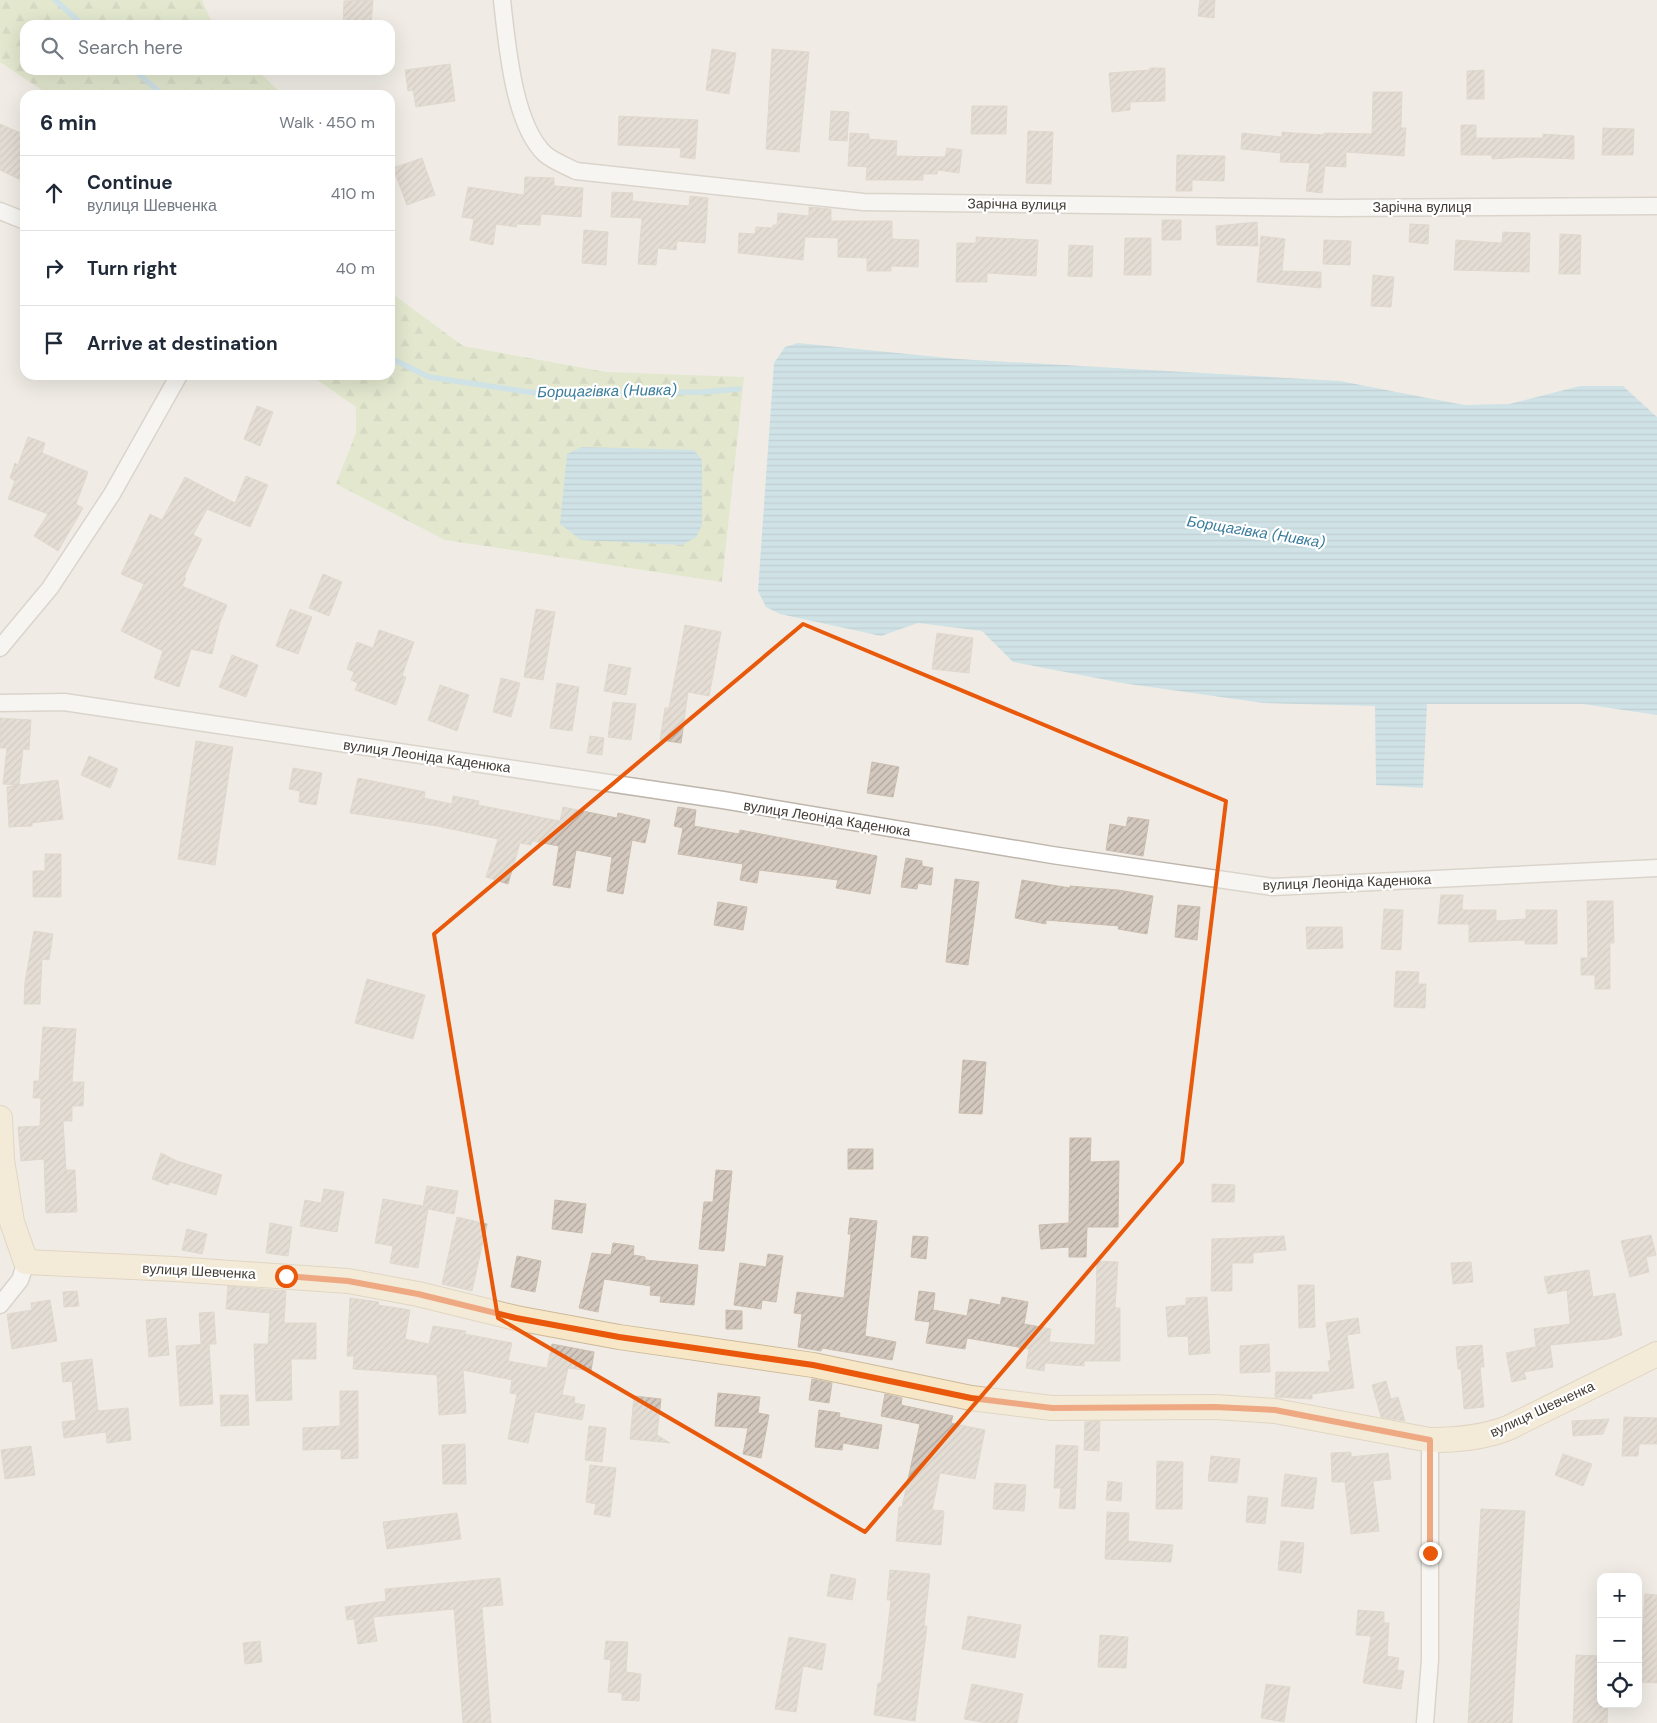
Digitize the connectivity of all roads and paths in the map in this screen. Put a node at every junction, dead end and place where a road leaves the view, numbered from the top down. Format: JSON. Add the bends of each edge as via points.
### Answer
{"nodes":[{"id":1,"x":502,"y":0,"type":"edge"},
{"id":2,"x":1657,"y":206,"type":"edge"},
{"id":3,"x":0,"y":211,"type":"edge"},
{"id":4,"x":20,"y":219,"type":"edge"},
{"id":5,"x":176,"y":380,"type":"edge"},
{"id":6,"x":0,"y":648,"type":"edge"},
{"id":7,"x":0,"y":703,"type":"edge"},
{"id":8,"x":1657,"y":868,"type":"edge"},
{"id":9,"x":0,"y":1118,"type":"edge"},
{"id":10,"x":26,"y":1262,"type":"junction"},
{"id":11,"x":0,"y":1305,"type":"edge"},
{"id":12,"x":1657,"y":1354,"type":"edge"},
{"id":13,"x":1430,"y":1440,"type":"junction"},
{"id":14,"x":1425,"y":1723,"type":"edge"}],
"edges":[{"from":1,"to":2,"type":"street","name":"Зарічна вулиця","via":[[520,109],[533,139],[546,155],[576,171],[863,202],[1337,208]]},
{"from":3,"to":4,"type":"street"},
{"from":5,"to":6,"type":"street","via":[[107,502],[50,588]]},
{"from":7,"to":8,"type":"street","name":"вулиця Леоніда Каденюка","via":[[64,702],[723,800],[1052,855],[1273,887]]},
{"from":9,"to":10,"type":"street","via":[[2,1160],[12,1222]]},
{"from":10,"to":11,"type":"street","via":[[20,1280]]},
{"from":10,"to":13,"type":"street","name":"вулиця Шевченка","via":[[174,1268],[348,1281],[516,1318],[619,1337],[813,1365],[971,1398],[1052,1408],[1275,1410]]},
{"from":12,"to":13,"type":"street","name":"вулиця Шевченка","via":[[1493,1434]]},
{"from":13,"to":14,"type":"street","via":[[1430,1660]]}]}
